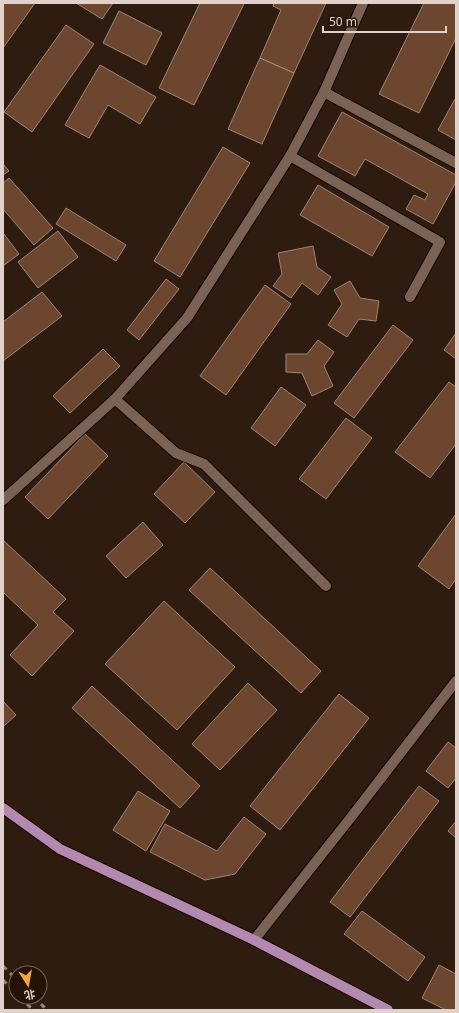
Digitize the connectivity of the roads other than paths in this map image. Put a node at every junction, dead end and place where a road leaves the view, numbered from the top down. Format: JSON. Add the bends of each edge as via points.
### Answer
{"nodes":[{"id":1,"x":363,"y":3,"type":"edge"},
{"id":2,"x":324,"y":92,"type":"junction"},
{"id":3,"x":290,"y":156,"type":"junction"},
{"id":4,"x":456,"y":163,"type":"edge"},
{"id":5,"x":410,"y":297,"type":"dead end"},
{"id":6,"x":115,"y":399,"type":"junction"},
{"id":7,"x":3,"y":500,"type":"edge"},
{"id":8,"x":326,"y":586,"type":"dead end"},
{"id":9,"x":456,"y":681,"type":"edge"},
{"id":10,"x":3,"y":808,"type":"edge"},
{"id":11,"x":254,"y":940,"type":"junction"},
{"id":12,"x":388,"y":1010,"type":"edge"}],
"edges":[{"from":1,"to":2,"type":"street"},
{"from":2,"to":3,"type":"street"},
{"from":2,"to":4,"type":"street"},
{"from":3,"to":5,"type":"street","via":[[440,242]]},
{"from":3,"to":6,"type":"street","via":[[187,318]]},
{"from":6,"to":7,"type":"street"},
{"from":6,"to":8,"type":"street","via":[[176,453],[204,464]]},
{"from":9,"to":11,"type":"street"},
{"from":10,"to":11,"type":"main road","via":[[60,849]]},
{"from":11,"to":12,"type":"main road"}]}
